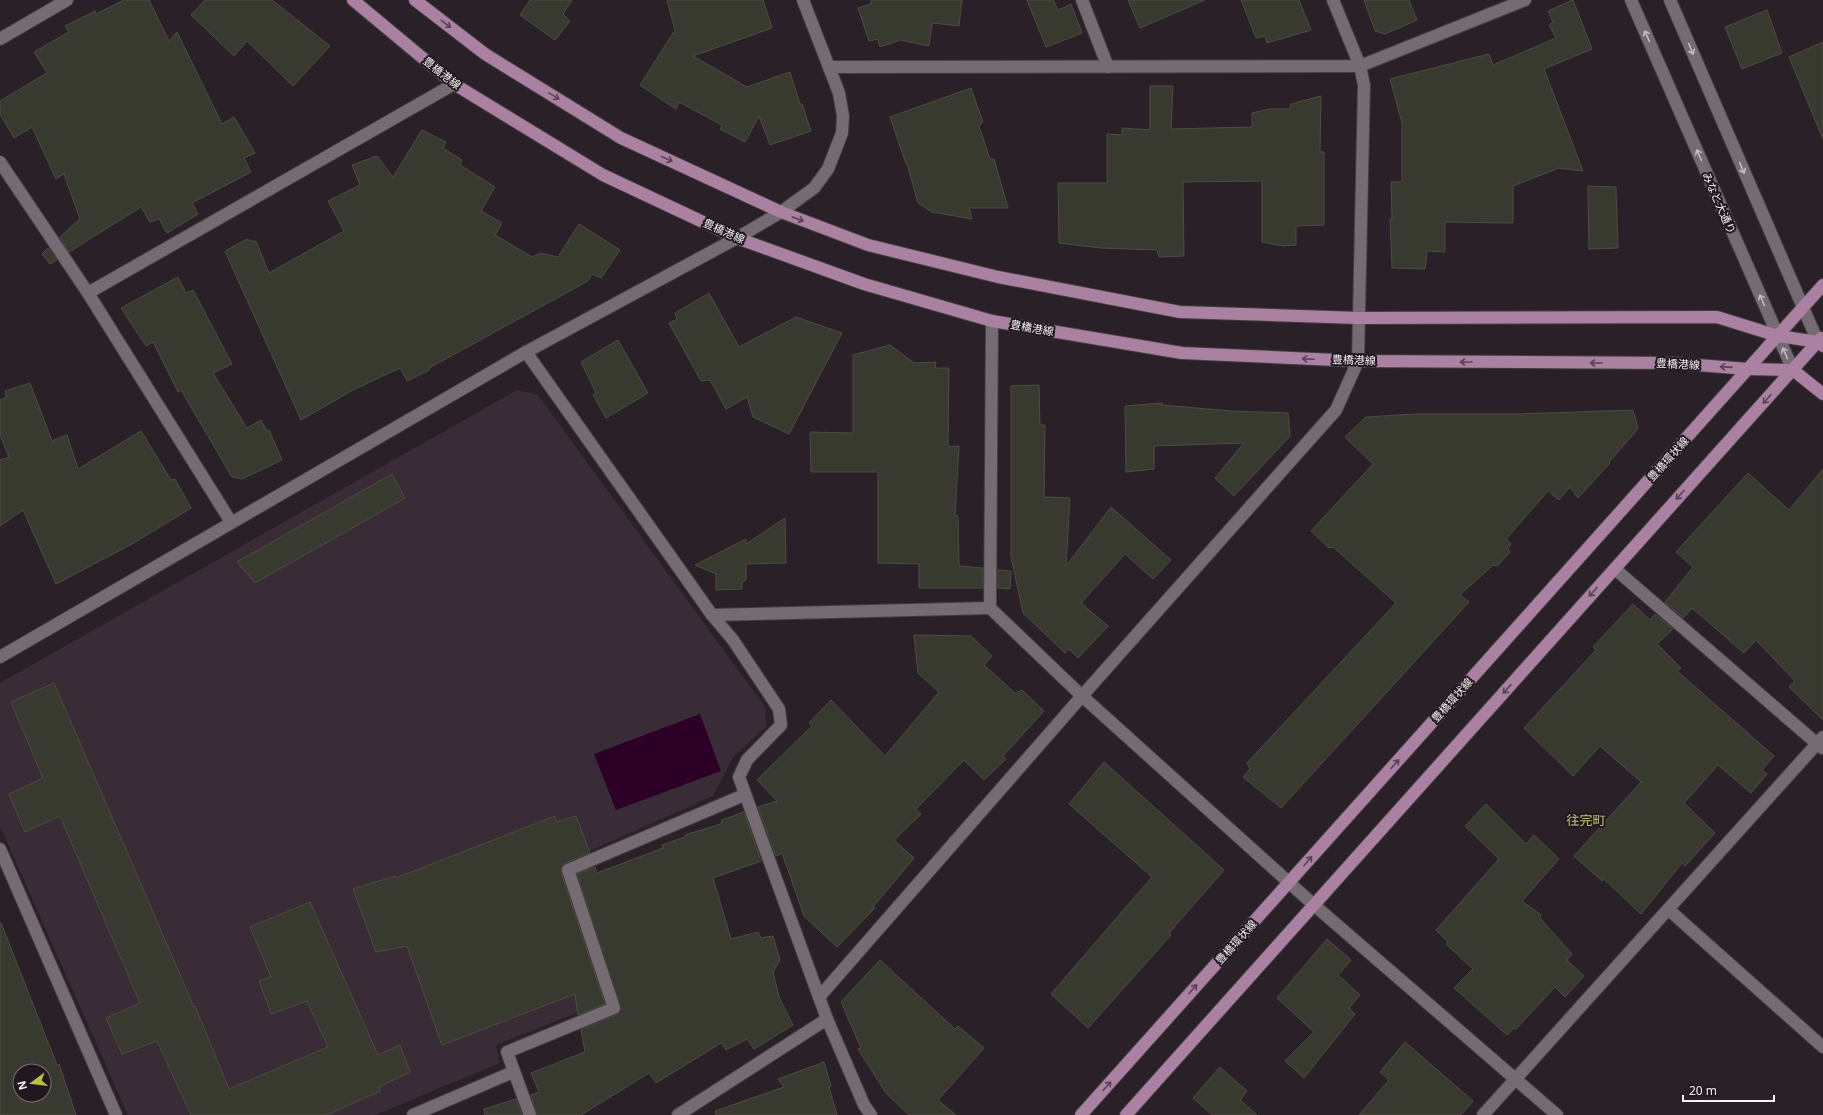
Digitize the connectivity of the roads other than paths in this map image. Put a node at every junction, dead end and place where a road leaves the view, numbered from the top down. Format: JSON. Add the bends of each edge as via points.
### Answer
{"nodes":[{"id":1,"x":67,"y":0,"type":"edge"},
{"id":2,"x":353,"y":0,"type":"edge"},
{"id":3,"x":415,"y":0,"type":"edge"},
{"id":4,"x":803,"y":0,"type":"edge"},
{"id":5,"x":1082,"y":0,"type":"edge"},
{"id":6,"x":1333,"y":0,"type":"edge"},
{"id":7,"x":1525,"y":0,"type":"edge"},
{"id":8,"x":1631,"y":0,"type":"edge"},
{"id":9,"x":1670,"y":0,"type":"edge"},
{"id":10,"x":0,"y":39,"type":"edge"},
{"id":11,"x":1360,"y":66,"type":"junction"},
{"id":12,"x":829,"y":67,"type":"junction"},
{"id":13,"x":1108,"y":67,"type":"junction"},
{"id":14,"x":454,"y":84,"type":"junction"},
{"id":15,"x":0,"y":162,"type":"edge"},
{"id":16,"x":781,"y":212,"type":"junction"},
{"id":17,"x":737,"y":238,"type":"junction"},
{"id":18,"x":1823,"y":285,"type":"edge"},
{"id":19,"x":88,"y":293,"type":"junction"},
{"id":20,"x":1802,"y":309,"type":"junction"},
{"id":21,"x":1358,"y":318,"type":"junction"},
{"id":22,"x":992,"y":321,"type":"junction"},
{"id":23,"x":1778,"y":336,"type":"junction"},
{"id":24,"x":1821,"y":341,"type":"edge"},
{"id":25,"x":526,"y":352,"type":"junction"},
{"id":26,"x":1358,"y":361,"type":"junction"},
{"id":27,"x":1748,"y":369,"type":"junction"},
{"id":28,"x":1793,"y":370,"type":"junction"},
{"id":29,"x":1823,"y":394,"type":"edge"},
{"id":30,"x":231,"y":522,"type":"junction"},
{"id":31,"x":1615,"y":569,"type":"junction"},
{"id":32,"x":990,"y":608,"type":"junction"},
{"id":33,"x":712,"y":616,"type":"junction"},
{"id":34,"x":0,"y":657,"type":"edge"},
{"id":35,"x":1082,"y":696,"type":"junction"},
{"id":36,"x":1821,"y":743,"type":"edge"},
{"id":37,"x":744,"y":795,"type":"junction"},
{"id":38,"x":0,"y":849,"type":"edge"},
{"id":39,"x":1289,"y":883,"type":"junction"},
{"id":40,"x":1314,"y":905,"type":"junction"},
{"id":41,"x":1669,"y":910,"type":"junction"},
{"id":42,"x":820,"y":996,"type":"junction"},
{"id":43,"x":828,"y":1019,"type":"junction"},
{"id":44,"x":1823,"y":1047,"type":"edge"},
{"id":45,"x":513,"y":1072,"type":"junction"},
{"id":46,"x":1515,"y":1078,"type":"junction"},
{"id":47,"x":116,"y":1115,"type":"edge"},
{"id":48,"x":413,"y":1115,"type":"edge"},
{"id":49,"x":530,"y":1115,"type":"edge"},
{"id":50,"x":678,"y":1115,"type":"edge"},
{"id":51,"x":871,"y":1115,"type":"edge"},
{"id":52,"x":1081,"y":1115,"type":"edge"},
{"id":53,"x":1126,"y":1115,"type":"edge"},
{"id":54,"x":1483,"y":1115,"type":"edge"},
{"id":55,"x":1556,"y":1115,"type":"edge"}],
"edges":[{"from":1,"to":10,"type":"street"},
{"from":2,"to":14,"type":"main road","name":"豊橋港線"},
{"from":3,"to":16,"type":"main road","one_way":true,"via":[[485,54],[621,138]]},
{"from":4,"to":12,"type":"street"},
{"from":5,"to":13,"type":"street"},
{"from":6,"to":11,"type":"street"},
{"from":7,"to":11,"type":"street"},
{"from":23,"to":8,"type":"street","name":"みなと大通り","one_way":true},
{"from":9,"to":20,"type":"street","one_way":true},
{"from":11,"to":13,"type":"street"},
{"from":11,"to":21,"type":"street","via":[[1364,85]]},
{"from":12,"to":13,"type":"street"},
{"from":12,"to":16,"type":"street","via":[[839,93],[843,116],[842,133],[828,169],[814,188]]},
{"from":14,"to":17,"type":"main road","name":"豊橋港線","via":[[603,175]]},
{"from":14,"to":19,"type":"street"},
{"from":15,"to":19,"type":"street"},
{"from":16,"to":17,"type":"street"},
{"from":16,"to":21,"type":"main road","one_way":true,"via":[[868,245],[998,277],[1180,312]]},
{"from":17,"to":22,"type":"main road","name":"豊橋港線","via":[[864,284]]},
{"from":17,"to":25,"type":"street"},
{"from":18,"to":20,"type":"main road","name":"豊橋環状線"},
{"from":19,"to":30,"type":"street"},
{"from":20,"to":23,"type":"main road","name":"豊橋環状線"},
{"from":20,"to":24,"type":"street"},
{"from":21,"to":23,"type":"main road","via":[[1716,317]]},
{"from":21,"to":26,"type":"street"},
{"from":26,"to":22,"type":"main road","name":"豊橋港線","one_way":true,"via":[[1182,353]]},
{"from":22,"to":32,"type":"street"},
{"from":23,"to":24,"type":"main road"},
{"from":23,"to":27,"type":"main road","name":"豊橋環状線"},
{"from":28,"to":23,"type":"street","name":"みなと大通り","one_way":true},
{"from":24,"to":28,"type":"main road"},
{"from":25,"to":30,"type":"street"},
{"from":25,"to":33,"type":"street"},
{"from":27,"to":26,"type":"main road","name":"豊橋港線","one_way":true,"via":[[1672,363]]},
{"from":26,"to":35,"type":"street","via":[[1336,410]]},
{"from":27,"to":28,"type":"main road","name":"豊橋港線"},
{"from":39,"to":27,"type":"main road","name":"豊橋環状線","one_way":true},
{"from":28,"to":29,"type":"main road","name":"みなと大通り"},
{"from":28,"to":31,"type":"main road","one_way":true},
{"from":30,"to":34,"type":"street"},
{"from":31,"to":36,"type":"street"},
{"from":31,"to":40,"type":"main road","one_way":true},
{"from":32,"to":33,"type":"street"},
{"from":32,"to":35,"type":"street"},
{"from":33,"to":37,"type":"street","via":[[733,640],[779,709],[781,725],[747,760],[739,777]]},
{"from":35,"to":39,"type":"street"},
{"from":35,"to":42,"type":"street"},
{"from":36,"to":41,"type":"street"},
{"from":37,"to":42,"type":"street"},
{"from":37,"to":45,"type":"street","via":[[568,870],[614,1008],[507,1052]]},
{"from":38,"to":47,"type":"street"},
{"from":39,"to":40,"type":"street"},
{"from":52,"to":39,"type":"main road","name":"豊橋環状線","one_way":true},
{"from":40,"to":46,"type":"street"},
{"from":40,"to":53,"type":"main road"},
{"from":41,"to":44,"type":"street"},
{"from":41,"to":46,"type":"street"},
{"from":42,"to":43,"type":"street"},
{"from":43,"to":50,"type":"street"},
{"from":43,"to":51,"type":"street","via":[[864,1106]]},
{"from":45,"to":48,"type":"street"},
{"from":45,"to":49,"type":"street"},
{"from":46,"to":54,"type":"street"},
{"from":46,"to":55,"type":"street"}]}
